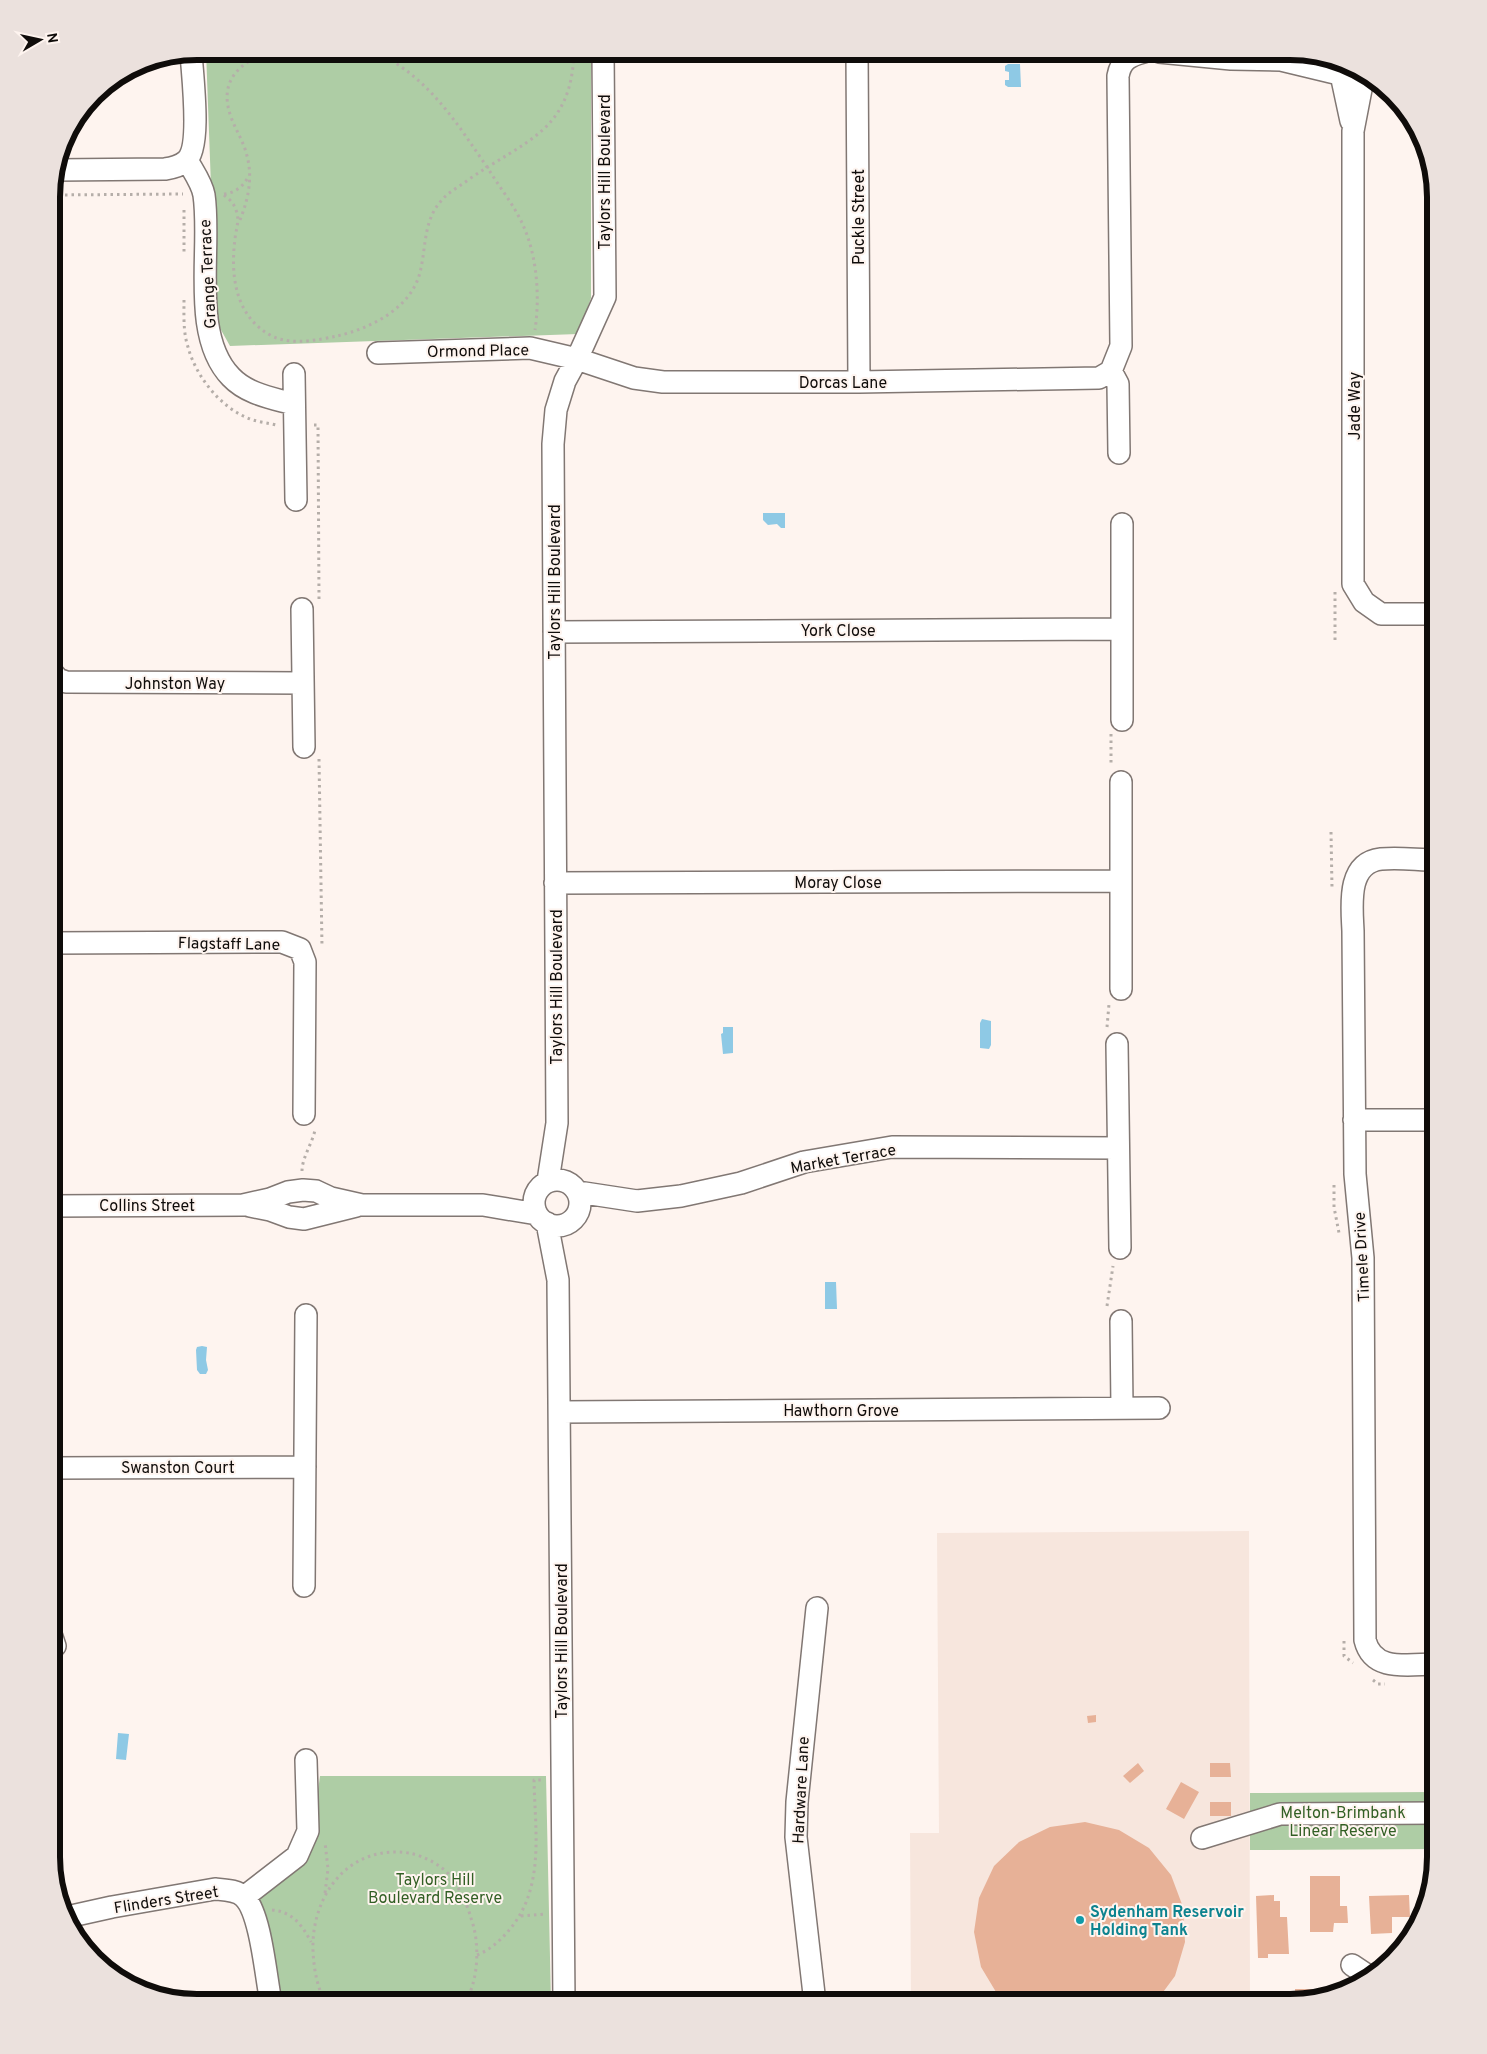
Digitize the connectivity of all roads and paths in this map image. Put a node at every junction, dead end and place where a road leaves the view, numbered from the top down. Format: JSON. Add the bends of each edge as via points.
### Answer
{"nodes":[{"id":1,"x":191,"y":60,"type":"edge"},
{"id":2,"x":250,"y":60,"type":"edge"},
{"id":3,"x":394,"y":60,"type":"edge"},
{"id":4,"x":573,"y":60,"type":"edge"},
{"id":5,"x":603,"y":60,"type":"edge"},
{"id":6,"x":857,"y":60,"type":"edge"},
{"id":7,"x":1119,"y":60,"type":"edge"},
{"id":8,"x":1231,"y":60,"type":"edge"},
{"id":9,"x":1281,"y":60,"type":"joint"},
{"id":10,"x":1336,"y":71,"type":"edge"},
{"id":11,"x":1360,"y":79,"type":"edge"},
{"id":12,"x":1364,"y":82,"type":"edge"},
{"id":13,"x":1353,"y":131,"type":"junction"},
{"id":14,"x":187,"y":160,"type":"junction"},
{"id":15,"x":486,"y":167,"type":"junction"},
{"id":16,"x":63,"y":170,"type":"edge"},
{"id":17,"x":249,"y":176,"type":"junction"},
{"id":18,"x":204,"y":194,"type":"junction"},
{"id":19,"x":60,"y":195,"type":"edge"},
{"id":20,"x":237,"y":228,"type":"junction"},
{"id":21,"x":532,"y":348,"type":"junction"},
{"id":22,"x":378,"y":353,"type":"dead end"},
{"id":23,"x":577,"y":359,"type":"junction"},
{"id":24,"x":1111,"y":371,"type":"junction"},
{"id":25,"x":294,"y":374,"type":"dead end"},
{"id":26,"x":859,"y":382,"type":"junction"},
{"id":27,"x":294,"y":404,"type":"junction"},
{"id":28,"x":1119,"y":453,"type":"dead end"},
{"id":29,"x":296,"y":500,"type":"dead end"},
{"id":30,"x":1122,"y":524,"type":"dead end"},
{"id":31,"x":302,"y":609,"type":"dead end"},
{"id":32,"x":1427,"y":614,"type":"edge"},
{"id":33,"x":1121,"y":629,"type":"junction"},
{"id":34,"x":554,"y":632,"type":"junction"},
{"id":35,"x":60,"y":680,"type":"edge"},
{"id":36,"x":303,"y":683,"type":"junction"},
{"id":37,"x":1122,"y":720,"type":"joint"},
{"id":38,"x":304,"y":747,"type":"dead end"},
{"id":39,"x":1116,"y":774,"type":"joint"},
{"id":40,"x":1427,"y":860,"type":"edge"},
{"id":41,"x":1121,"y":881,"type":"junction"},
{"id":42,"x":555,"y":883,"type":"junction"},
{"id":43,"x":60,"y":943,"type":"edge"},
{"id":44,"x":1121,"y":989,"type":"dead end"},
{"id":45,"x":1117,"y":1044,"type":"dead end"},
{"id":46,"x":304,"y":1114,"type":"dead end"},
{"id":47,"x":1354,"y":1120,"type":"junction"},
{"id":48,"x":1427,"y":1120,"type":"edge"},
{"id":49,"x":1118,"y":1148,"type":"junction"},
{"id":50,"x":558,"y":1202,"type":"junction"},
{"id":51,"x":243,"y":1205,"type":"junction"},
{"id":52,"x":362,"y":1205,"type":"junction"},
{"id":53,"x":60,"y":1206,"type":"edge"},
{"id":54,"x":1120,"y":1248,"type":"joint"},
{"id":55,"x":306,"y":1315,"type":"dead end"},
{"id":56,"x":1114,"y":1315,"type":"joint"},
{"id":57,"x":1122,"y":1408,"type":"junction"},
{"id":58,"x":1159,"y":1408,"type":"dead end"},
{"id":59,"x":560,"y":1412,"type":"junction"},
{"id":60,"x":305,"y":1467,"type":"junction"},
{"id":61,"x":60,"y":1468,"type":"edge"},
{"id":62,"x":304,"y":1586,"type":"dead end"},
{"id":63,"x":817,"y":1608,"type":"dead end"},
{"id":64,"x":1427,"y":1664,"type":"edge"},
{"id":65,"x":306,"y":1760,"type":"dead end"},
{"id":66,"x":562,"y":1779,"type":"junction"},
{"id":67,"x":1427,"y":1813,"type":"edge"},
{"id":68,"x":1202,"y":1838,"type":"dead end"},
{"id":69,"x":248,"y":1902,"type":"junction"},
{"id":70,"x":73,"y":1916,"type":"edge"},
{"id":71,"x":313,"y":1944,"type":"junction"},
{"id":72,"x":477,"y":1955,"type":"junction"},
{"id":73,"x":1352,"y":1964,"type":"dead end"},
{"id":74,"x":1364,"y":1973,"type":"edge"},
{"id":75,"x":269,"y":1994,"type":"edge"},
{"id":76,"x":321,"y":1994,"type":"edge"},
{"id":77,"x":468,"y":1994,"type":"edge"},
{"id":78,"x":564,"y":1994,"type":"edge"},
{"id":79,"x":813,"y":1994,"type":"edge"}],
"edges":[{"from":1,"to":14,"type":"street","via":[[195,134]]},
{"from":2,"to":17,"type":"path","via":[[238,68],[228,85],[227,100],[248,157]]},
{"from":3,"to":15,"type":"path","via":[[454,118]]},
{"from":4,"to":15,"type":"path","via":[[571,84],[559,112],[526,143]]},
{"from":5,"to":23,"type":"street","name":"Taylors Hill Boulevard","via":[[605,297]]},
{"from":6,"to":26,"type":"street","name":"Puckle Street"},
{"from":7,"to":24,"type":"street","via":[[1121,346]]},
{"from":8,"to":9,"type":"street"},
{"from":9,"to":10,"type":"street"},
{"from":10,"to":11,"type":"street","via":[[1352,82]]},
{"from":10,"to":13,"type":"street","name":"Jade Way"},
{"from":12,"to":13,"type":"street","name":"Jade Way"},
{"from":13,"to":32,"type":"street","name":"Jade Way","via":[[1353,584],[1364,602],[1381,614]]},
{"from":14,"to":16,"type":"street","via":[[165,169]]},
{"from":14,"to":18,"type":"street","name":"Grange Terrace"},
{"from":15,"to":20,"type":"path","via":[[435,207],[424,238],[421,270],[406,298],[393,312],[375,323],[347,334],[294,341],[277,338],[252,322],[242,307],[236,286],[233,265]]},
{"from":15,"to":21,"type":"path","via":[[512,204],[530,246],[538,295]]},
{"from":17,"to":20,"type":"path","via":[[246,204]]},
{"from":17,"to":20,"type":"path","via":[[238,189],[223,194],[236,209]]},
{"from":18,"to":19,"type":"path"},
{"from":18,"to":27,"type":"street","name":"Grange Terrace","via":[[207,321],[212,347],[231,377],[256,394]]},
{"from":21,"to":22,"type":"street","name":"Ormond Place"},
{"from":21,"to":23,"type":"street","name":"Ormond Place"},
{"from":23,"to":26,"type":"street","name":"Dorcas Lane","via":[[634,378],[663,382]]},
{"from":23,"to":34,"type":"street","name":"Taylors Hill Boulevard","via":[[565,381],[556,410],[552,444]]},
{"from":24,"to":26,"type":"street","name":"Dorcas Lane","via":[[1099,378]]},
{"from":24,"to":28,"type":"street","via":[[1118,384]]},
{"from":25,"to":27,"type":"street"},
{"from":27,"to":29,"type":"street"},
{"from":30,"to":33,"type":"street"},
{"from":31,"to":36,"type":"street"},
{"from":33,"to":34,"type":"street","name":"York Close"},
{"from":33,"to":37,"type":"street"},
{"from":34,"to":42,"type":"street","name":"Taylors Hill Boulevard"},
{"from":35,"to":36,"type":"street","name":"Johnston Way"},
{"from":36,"to":38,"type":"street"},
{"from":37,"to":39,"type":"path","via":[[1111,720]]},
{"from":39,"to":41,"type":"street"},
{"from":40,"to":47,"type":"street","name":"Timele Drive","via":[[1378,859],[1364,867],[1354,881],[1351,898],[1354,931]]},
{"from":41,"to":42,"type":"street","name":"Moray Close"},
{"from":41,"to":44,"type":"street"},
{"from":42,"to":50,"type":"street","name":"Taylors Hill Boulevard"},
{"from":43,"to":46,"type":"street","name":"Flagstaff Lane","via":[[282,942],[300,950],[305,962]]},
{"from":45,"to":49,"type":"street"},
{"from":47,"to":48,"type":"street"},
{"from":47,"to":64,"type":"street","name":"Timele Drive","via":[[1355,1174],[1363,1258],[1364,1640],[1367,1651],[1383,1663]]},
{"from":49,"to":50,"type":"street","name":"Market Terrace","via":[[892,1147],[804,1162],[741,1183],[681,1196]]},
{"from":49,"to":54,"type":"street"},
{"from":50,"to":52,"type":"street","name":"Collins Street"},
{"from":50,"to":59,"type":"street","name":"Taylors Hill Boulevard"},
{"from":51,"to":52,"type":"street","name":"Collins Street","via":[[304,1219]]},
{"from":51,"to":52,"type":"street","name":"Collins Street","via":[[303,1190]]},
{"from":51,"to":53,"type":"street","name":"Collins Street"},
{"from":54,"to":56,"type":"path","via":[[1112,1248]]},
{"from":55,"to":60,"type":"street"},
{"from":56,"to":57,"type":"street"},
{"from":57,"to":58,"type":"street","name":"Hawthorn Grove"},
{"from":57,"to":59,"type":"street","name":"Hawthorn Grove"},
{"from":59,"to":66,"type":"street","name":"Taylors Hill Boulevard"},
{"from":60,"to":61,"type":"street","name":"Swanston Court"},
{"from":60,"to":62,"type":"street"},
{"from":63,"to":79,"type":"street","name":"Hardware Lane","via":[[796,1802]]},
{"from":65,"to":69,"type":"street","via":[[308,1831],[297,1856]]},
{"from":66,"to":72,"type":"path","via":[[534,1780],[536,1865],[532,1889],[516,1922],[487,1951]]},
{"from":66,"to":78,"type":"street","name":"Taylors Hill Boulevard"},
{"from":67,"to":68,"type":"street","via":[[1280,1814]]},
{"from":69,"to":70,"type":"street","name":"Flinders Street","via":[[231,1890],[215,1889]]},
{"from":69,"to":71,"type":"path","via":[[284,1911],[301,1923]]},
{"from":69,"to":75,"type":"street","via":[[257,1923]]},
{"from":71,"to":72,"type":"path","via":[[325,1894],[342,1873],[353,1863],[369,1856],[394,1851],[419,1855],[450,1876],[467,1904],[474,1925]]},
{"from":71,"to":76,"type":"path","via":[[314,1971]]},
{"from":72,"to":77,"type":"path"},
{"from":73,"to":74,"type":"street"}]}
